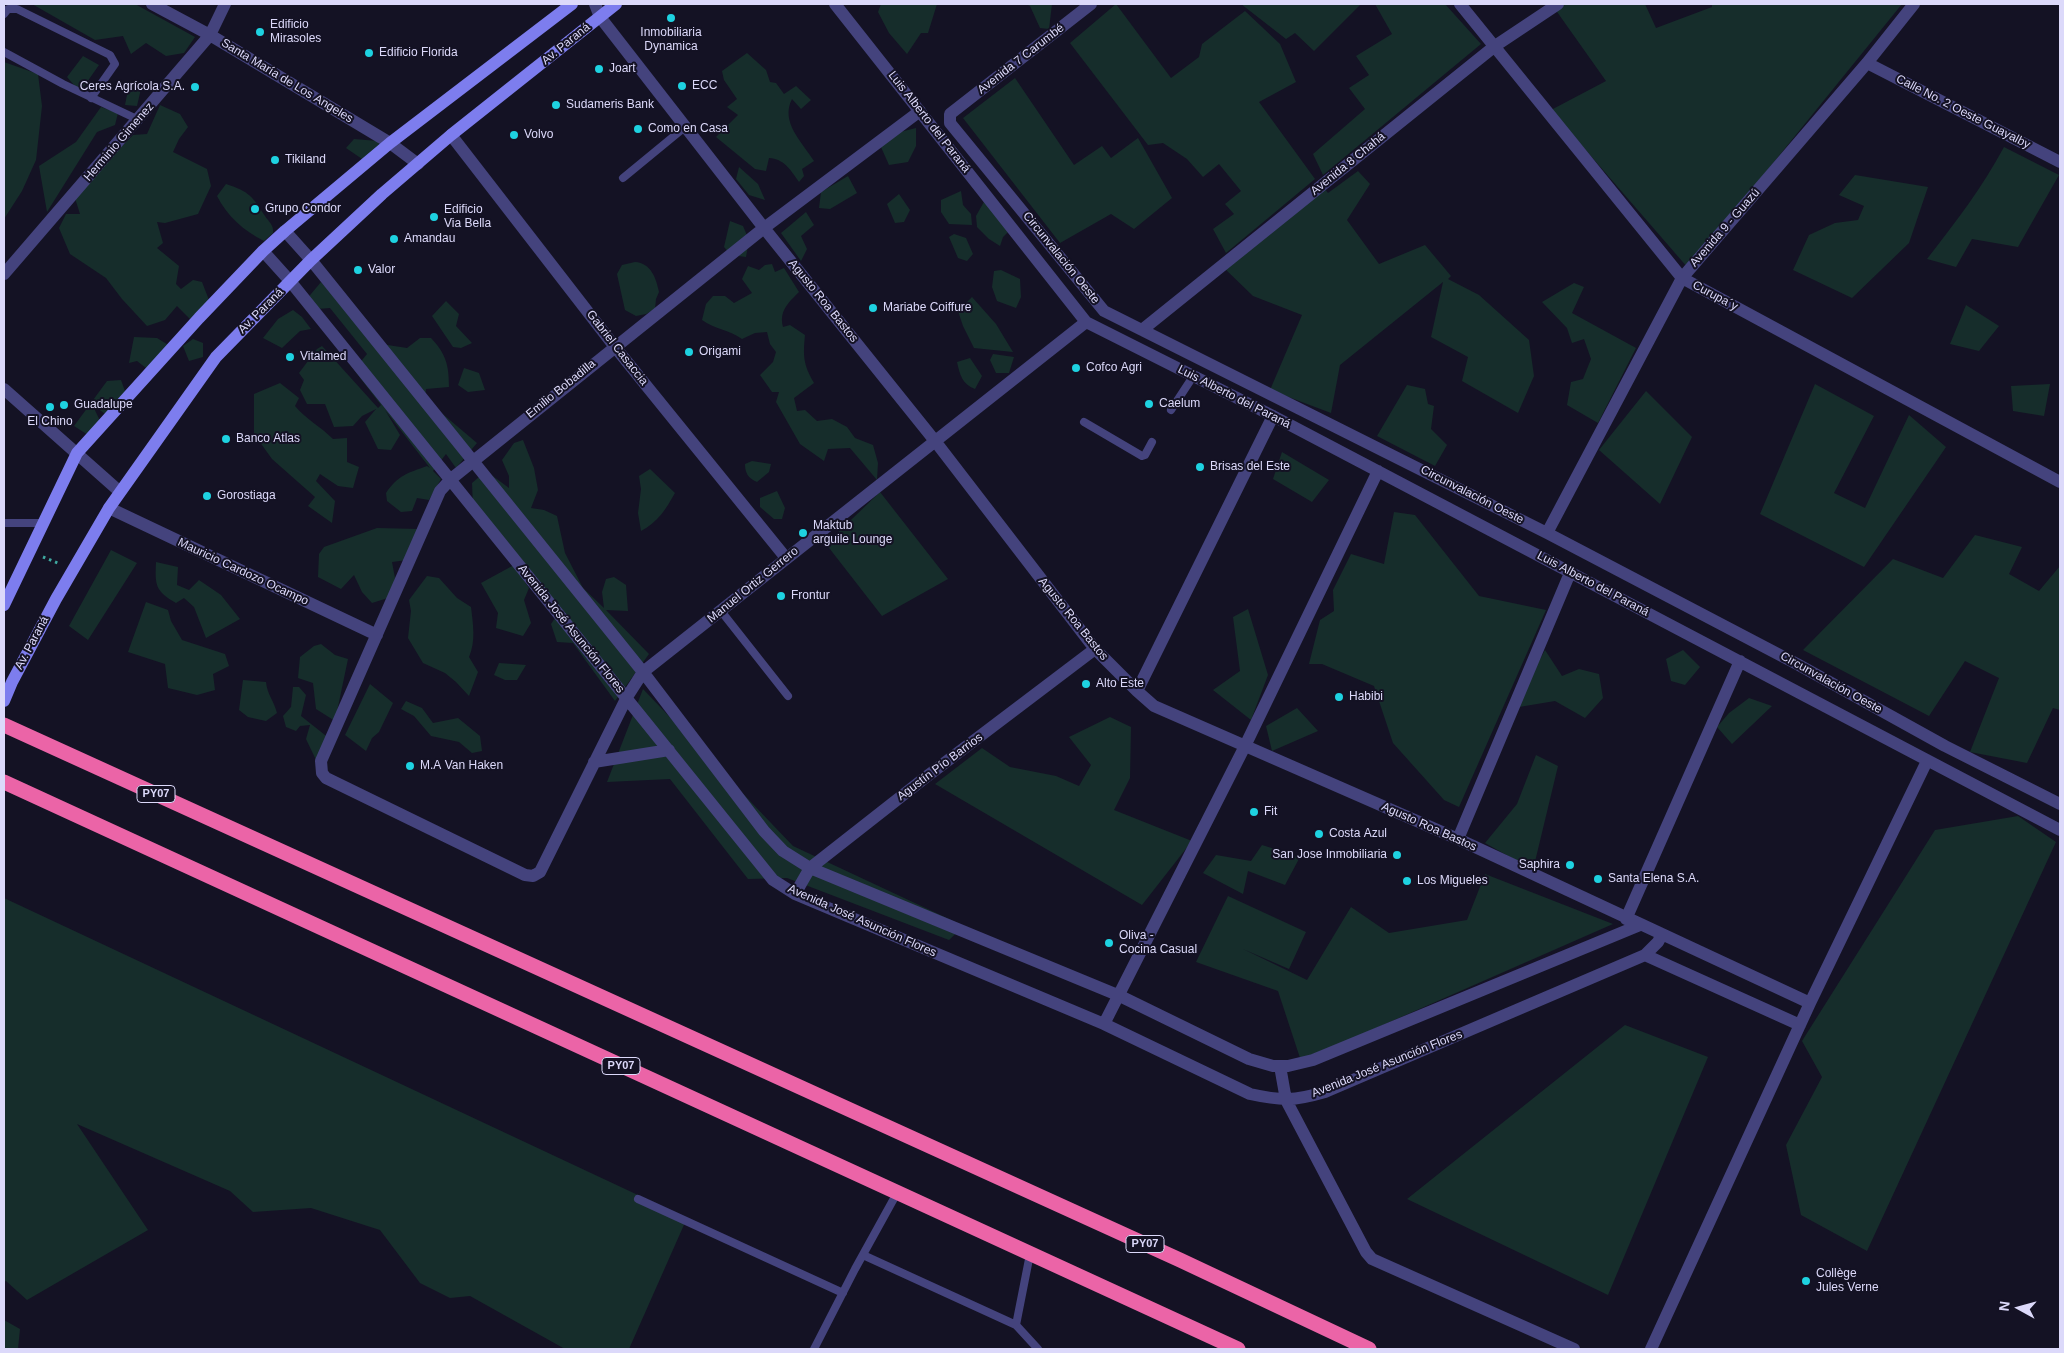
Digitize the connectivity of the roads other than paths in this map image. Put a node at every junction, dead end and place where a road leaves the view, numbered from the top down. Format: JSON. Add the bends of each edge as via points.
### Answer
{"nodes":[{"id":1,"x":152,"y":4,"type":"edge"},
{"id":2,"x":225,"y":4,"type":"edge"},
{"id":3,"x":572,"y":4,"type":"edge"},
{"id":4,"x":595,"y":4,"type":"edge"},
{"id":5,"x":616,"y":4,"type":"edge"},
{"id":6,"x":836,"y":4,"type":"edge"},
{"id":7,"x":1091,"y":4,"type":"edge"},
{"id":8,"x":1460,"y":4,"type":"edge"},
{"id":9,"x":1558,"y":4,"type":"edge"},
{"id":10,"x":1914,"y":4,"type":"edge"},
{"id":11,"x":4,"y":14,"type":"edge"},
{"id":12,"x":600,"y":17,"type":"junction"},
{"id":13,"x":210,"y":35,"type":"junction"},
{"id":14,"x":1495,"y":46,"type":"junction"},
{"id":15,"x":4,"y":52,"type":"edge"},
{"id":16,"x":1867,"y":62,"type":"junction"},
{"id":17,"x":91,"y":98,"type":"junction"},
{"id":18,"x":920,"y":111,"type":"junction"},
{"id":19,"x":950,"y":114,"type":"joint"},
{"id":20,"x":139,"y":120,"type":"junction"},
{"id":21,"x":685,"y":127,"type":"junction"},
{"id":22,"x":451,"y":135,"type":"junction"},
{"id":23,"x":390,"y":143,"type":"junction"},
{"id":24,"x":2060,"y":162,"type":"edge"},
{"id":25,"x":418,"y":164,"type":"junction"},
{"id":26,"x":623,"y":178,"type":"dead end"},
{"id":27,"x":764,"y":228,"type":"junction"},
{"id":28,"x":285,"y":231,"type":"junction"},
{"id":29,"x":263,"y":252,"type":"junction"},
{"id":30,"x":311,"y":260,"type":"junction"},
{"id":31,"x":4,"y":274,"type":"edge"},
{"id":32,"x":1682,"y":278,"type":"junction"},
{"id":33,"x":290,"y":281,"type":"junction"},
{"id":34,"x":1086,"y":322,"type":"junction"},
{"id":35,"x":1142,"y":330,"type":"junction"},
{"id":36,"x":615,"y":347,"type":"junction"},
{"id":37,"x":1194,"y":375,"type":"junction"},
{"id":38,"x":4,"y":389,"type":"edge"},
{"id":39,"x":1171,"y":410,"type":"dead end"},
{"id":40,"x":1273,"y":416,"type":"junction"},
{"id":41,"x":1084,"y":422,"type":"dead end"},
{"id":42,"x":935,"y":441,"type":"junction"},
{"id":43,"x":1152,"y":442,"type":"dead end"},
{"id":44,"x":77,"y":453,"type":"junction"},
{"id":45,"x":472,"y":461,"type":"junction"},
{"id":46,"x":1378,"y":471,"type":"junction"},
{"id":47,"x":451,"y":479,"type":"junction"},
{"id":48,"x":2060,"y":482,"type":"edge"},
{"id":49,"x":119,"y":491,"type":"junction"},
{"id":50,"x":109,"y":508,"type":"junction"},
{"id":51,"x":42,"y":523,"type":"junction"},
{"id":52,"x":4,"y":524,"type":"edge"},
{"id":53,"x":1547,"y":533,"type":"junction"},
{"id":54,"x":786,"y":558,"type":"junction"},
{"id":55,"x":1570,"y":572,"type":"junction"},
{"id":56,"x":4,"y":606,"type":"edge"},
{"id":57,"x":721,"y":611,"type":"junction"},
{"id":58,"x":377,"y":636,"type":"junction"},
{"id":59,"x":1095,"y":649,"type":"junction"},
{"id":60,"x":1740,"y":661,"type":"junction"},
{"id":61,"x":643,"y":672,"type":"junction"},
{"id":62,"x":8,"y":681,"type":"edge"},
{"id":63,"x":1136,"y":691,"type":"junction"},
{"id":64,"x":788,"y":696,"type":"dead end"},
{"id":65,"x":627,"y":697,"type":"junction"},
{"id":66,"x":4,"y":701,"type":"edge"},
{"id":67,"x":4,"y":725,"type":"edge"},
{"id":68,"x":1245,"y":746,"type":"junction"},
{"id":69,"x":670,"y":750,"type":"junction"},
{"id":70,"x":1927,"y":761,"type":"junction"},
{"id":71,"x":594,"y":762,"type":"junction"},
{"id":72,"x":4,"y":782,"type":"edge"},
{"id":73,"x":2060,"y":804,"type":"edge"},
{"id":74,"x":2060,"y":830,"type":"edge"},
{"id":75,"x":1458,"y":839,"type":"junction"},
{"id":76,"x":810,"y":868,"type":"junction"},
{"id":77,"x":540,"y":872,"type":"joint"},
{"id":78,"x":795,"y":894,"type":"junction"},
{"id":79,"x":1626,"y":919,"type":"junction"},
{"id":80,"x":1640,"y":925,"type":"junction"},
{"id":81,"x":1662,"y":934,"type":"junction"},
{"id":82,"x":1645,"y":955,"type":"junction"},
{"id":83,"x":1120,"y":996,"type":"junction"},
{"id":84,"x":1810,"y":1003,"type":"junction"},
{"id":85,"x":1104,"y":1024,"type":"junction"},
{"id":86,"x":1800,"y":1025,"type":"junction"},
{"id":87,"x":1280,"y":1066,"type":"junction"},
{"id":88,"x":1286,"y":1100,"type":"junction"},
{"id":89,"x":898,"y":1193,"type":"junction"},
{"id":90,"x":638,"y":1199,"type":"dead end"},
{"id":91,"x":1030,"y":1254,"type":"junction"},
{"id":92,"x":863,"y":1255,"type":"junction"},
{"id":93,"x":843,"y":1293,"type":"junction"},
{"id":94,"x":1016,"y":1325,"type":"junction"},
{"id":95,"x":814,"y":1349,"type":"edge"},
{"id":96,"x":1038,"y":1349,"type":"edge"},
{"id":97,"x":1238,"y":1349,"type":"edge"},
{"id":98,"x":1369,"y":1349,"type":"edge"},
{"id":99,"x":1574,"y":1349,"type":"edge"},
{"id":100,"x":1651,"y":1349,"type":"edge"}],
"edges":[{"from":1,"to":13,"type":"street","name":"Santa María de Los Angeles"},
{"from":2,"to":13,"type":"street","name":"Herminio Gimenez"},
{"from":3,"to":23,"type":"street"},
{"from":4,"to":12,"type":"street","name":"Agusto Roa Bastos"},
{"from":5,"to":12,"type":"street","name":"Av. Paraná"},
{"from":6,"to":18,"type":"street","name":"Luis Alberto del Paraná"},
{"from":7,"to":19,"type":"street","name":"Avenida 7 Carumbé"},
{"from":8,"to":14,"type":"street","name":"Curupa´y"},
{"from":9,"to":14,"type":"street","name":"Avenida 8 Chahá"},
{"from":10,"to":16,"type":"street","name":"Avenida 9 - Guazú"},
{"from":11,"to":17,"type":"lane","via":[[17,9],[110,55],[115,64]]},
{"from":12,"to":21,"type":"street","name":"Agusto Roa Bastos"},
{"from":12,"to":22,"type":"street","name":"Av. Paraná"},
{"from":13,"to":20,"type":"street","name":"Herminio Gimenez"},
{"from":13,"to":23,"type":"street","name":"Santa María de Los Angeles"},
{"from":14,"to":32,"type":"street","name":"Curupa´y"},
{"from":14,"to":35,"type":"street","name":"Avenida 8 Chahá"},
{"from":15,"to":17,"type":"lane"},
{"from":16,"to":24,"type":"street","name":"Calle No. 2 Oeste Guayalby"},
{"from":16,"to":32,"type":"street","name":"Avenida 9 - Guazú"},
{"from":17,"to":20,"type":"lane"},
{"from":18,"to":27,"type":"street","name":"Emilio Bobadilla"},
{"from":18,"to":34,"type":"street","name":"Luis Alberto del Paraná"},
{"from":19,"to":35,"type":"street","name":"Circunvalación Oeste","via":[[950,123],[1104,311]]},
{"from":20,"to":31,"type":"street","name":"Herminio Gimenez"},
{"from":21,"to":26,"type":"lane"},
{"from":21,"to":27,"type":"street","name":"Agusto Roa Bastos"},
{"from":22,"to":25,"type":"street","name":"Av. Paraná"},
{"from":22,"to":36,"type":"street","name":"Gabriel Casaccia"},
{"from":23,"to":25,"type":"street","name":"Santa María de Los Angeles"},
{"from":23,"to":28,"type":"street"},
{"from":25,"to":30,"type":"street","name":"Av. Paraná"},
{"from":27,"to":36,"type":"street","name":"Emilio Bobadilla"},
{"from":27,"to":42,"type":"street","name":"Agusto Roa Bastos"},
{"from":28,"to":29,"type":"street"},
{"from":28,"to":30,"type":"street"},
{"from":29,"to":33,"type":"street","name":"Avenida José Asunción Flores"},
{"from":29,"to":44,"type":"street"},
{"from":30,"to":33,"type":"street","name":"Av. Paraná"},
{"from":30,"to":45,"type":"street"},
{"from":32,"to":48,"type":"street","name":"Curupa´y"},
{"from":32,"to":53,"type":"street","name":"Avenida 9 - Guazú"},
{"from":33,"to":47,"type":"street","name":"Avenida José Asunción Flores"},
{"from":33,"to":49,"type":"street","name":"Av. Paraná","via":[[216,357]]},
{"from":34,"to":37,"type":"street","name":"Luis Alberto del Paraná"},
{"from":34,"to":42,"type":"street","name":"Manuel Ortiz Gerrero"},
{"from":35,"to":53,"type":"street","name":"Circunvalación Oeste"},
{"from":36,"to":45,"type":"street","name":"Emilio Bobadilla"},
{"from":36,"to":54,"type":"street","name":"Gabriel Casaccia"},
{"from":37,"to":39,"type":"lane"},
{"from":37,"to":40,"type":"street","name":"Luis Alberto del Paraná"},
{"from":38,"to":44,"type":"street"},
{"from":40,"to":46,"type":"street","name":"Luis Alberto del Paraná"},
{"from":40,"to":63,"type":"street"},
{"from":41,"to":43,"type":"lane","via":[[1142,456]]},
{"from":42,"to":54,"type":"street","name":"Manuel Ortiz Gerrero"},
{"from":42,"to":59,"type":"street","name":"Agusto Roa Bastos"},
{"from":44,"to":49,"type":"street"},
{"from":44,"to":51,"type":"street"},
{"from":45,"to":47,"type":"street","name":"Emilio Bobadilla"},
{"from":45,"to":61,"type":"street"},
{"from":46,"to":55,"type":"street","name":"Luis Alberto del Paraná"},
{"from":46,"to":68,"type":"street"},
{"from":47,"to":58,"type":"street","name":"Emilio Bobadilla","via":[[440,491]]},
{"from":47,"to":65,"type":"street","name":"Avenida José Asunción Flores"},
{"from":49,"to":50,"type":"street","name":"Av. Paraná"},
{"from":50,"to":58,"type":"street","name":"Mauricio Cardozo Ocampo"},
{"from":50,"to":62,"type":"street","name":"Av. Paraná"},
{"from":51,"to":52,"type":"lane"},
{"from":51,"to":56,"type":"street"},
{"from":53,"to":73,"type":"street","name":"Circunvalación Oeste"},
{"from":54,"to":57,"type":"street","name":"Manuel Ortiz Gerrero"},
{"from":55,"to":60,"type":"street","name":"Luis Alberto del Paraná"},
{"from":55,"to":75,"type":"street"},
{"from":57,"to":61,"type":"street","name":"Manuel Ortiz Gerrero"},
{"from":57,"to":64,"type":"lane"},
{"from":58,"to":77,"type":"street","name":"Emilio Bobadilla","via":[[321,761],[322,773],[330,782],[526,875]]},
{"from":59,"to":63,"type":"street","name":"Agusto Roa Bastos"},
{"from":59,"to":76,"type":"street","name":"Agustín Pío Barrios"},
{"from":60,"to":70,"type":"street","name":"Luis Alberto del Paraná"},
{"from":60,"to":79,"type":"street"},
{"from":61,"to":65,"type":"street","name":"Manuel Ortiz Gerrero"},
{"from":61,"to":76,"type":"street","via":[[764,831],[783,851]]},
{"from":62,"to":66,"type":"street","name":"Av. Paraná"},
{"from":63,"to":68,"type":"street","name":"Agusto Roa Bastos","via":[[1154,706]]},
{"from":65,"to":69,"type":"street","name":"Avenida José Asunción Flores"},
{"from":65,"to":71,"type":"street","name":"Manuel Ortiz Gerrero"},
{"from":67,"to":98,"type":"highway","number":"PY07"},
{"from":68,"to":75,"type":"street","name":"Agusto Roa Bastos"},
{"from":68,"to":83,"type":"street"},
{"from":69,"to":71,"type":"street"},
{"from":69,"to":78,"type":"street","name":"Avenida José Asunción Flores","via":[[773,880]]},
{"from":70,"to":74,"type":"street","name":"Luis Alberto del Paraná"},
{"from":70,"to":84,"type":"street"},
{"from":71,"to":77,"type":"street","name":"Manuel Ortiz Gerrero"},
{"from":72,"to":89,"type":"highway","number":"PY07"},
{"from":75,"to":79,"type":"street","name":"Agusto Roa Bastos"},
{"from":76,"to":78,"type":"street","name":"Agustín Pío Barrios"},
{"from":76,"to":83,"type":"street"},
{"from":78,"to":85,"type":"street","name":"Avenida José Asunción Flores"},
{"from":79,"to":80,"type":"street","name":"Agusto Roa Bastos"},
{"from":80,"to":81,"type":"street","name":"Agusto Roa Bastos"},
{"from":80,"to":87,"type":"street","via":[[1314,1060]]},
{"from":81,"to":82,"type":"street","name":"Avenida José Asunción Flores"},
{"from":81,"to":84,"type":"street","name":"Agusto Roa Bastos"},
{"from":82,"to":86,"type":"street"},
{"from":82,"to":88,"type":"street","name":"Avenida José Asunción Flores","via":[[1325,1092]]},
{"from":83,"to":85,"type":"street"},
{"from":83,"to":87,"type":"street","via":[[1249,1059]]},
{"from":84,"to":86,"type":"street"},
{"from":85,"to":88,"type":"street","name":"Avenida José Asunción Flores","via":[[1250,1094]]},
{"from":86,"to":100,"type":"street"},
{"from":87,"to":88,"type":"street"},
{"from":88,"to":99,"type":"street","via":[[1372,1259]]},
{"from":89,"to":91,"type":"highway","number":"PY07"},
{"from":89,"to":92,"type":"lane"},
{"from":90,"to":93,"type":"lane"},
{"from":91,"to":94,"type":"lane"},
{"from":91,"to":97,"type":"highway","number":"PY07"},
{"from":92,"to":93,"type":"lane"},
{"from":92,"to":94,"type":"lane"},
{"from":93,"to":95,"type":"lane"},
{"from":94,"to":96,"type":"lane"}]}
